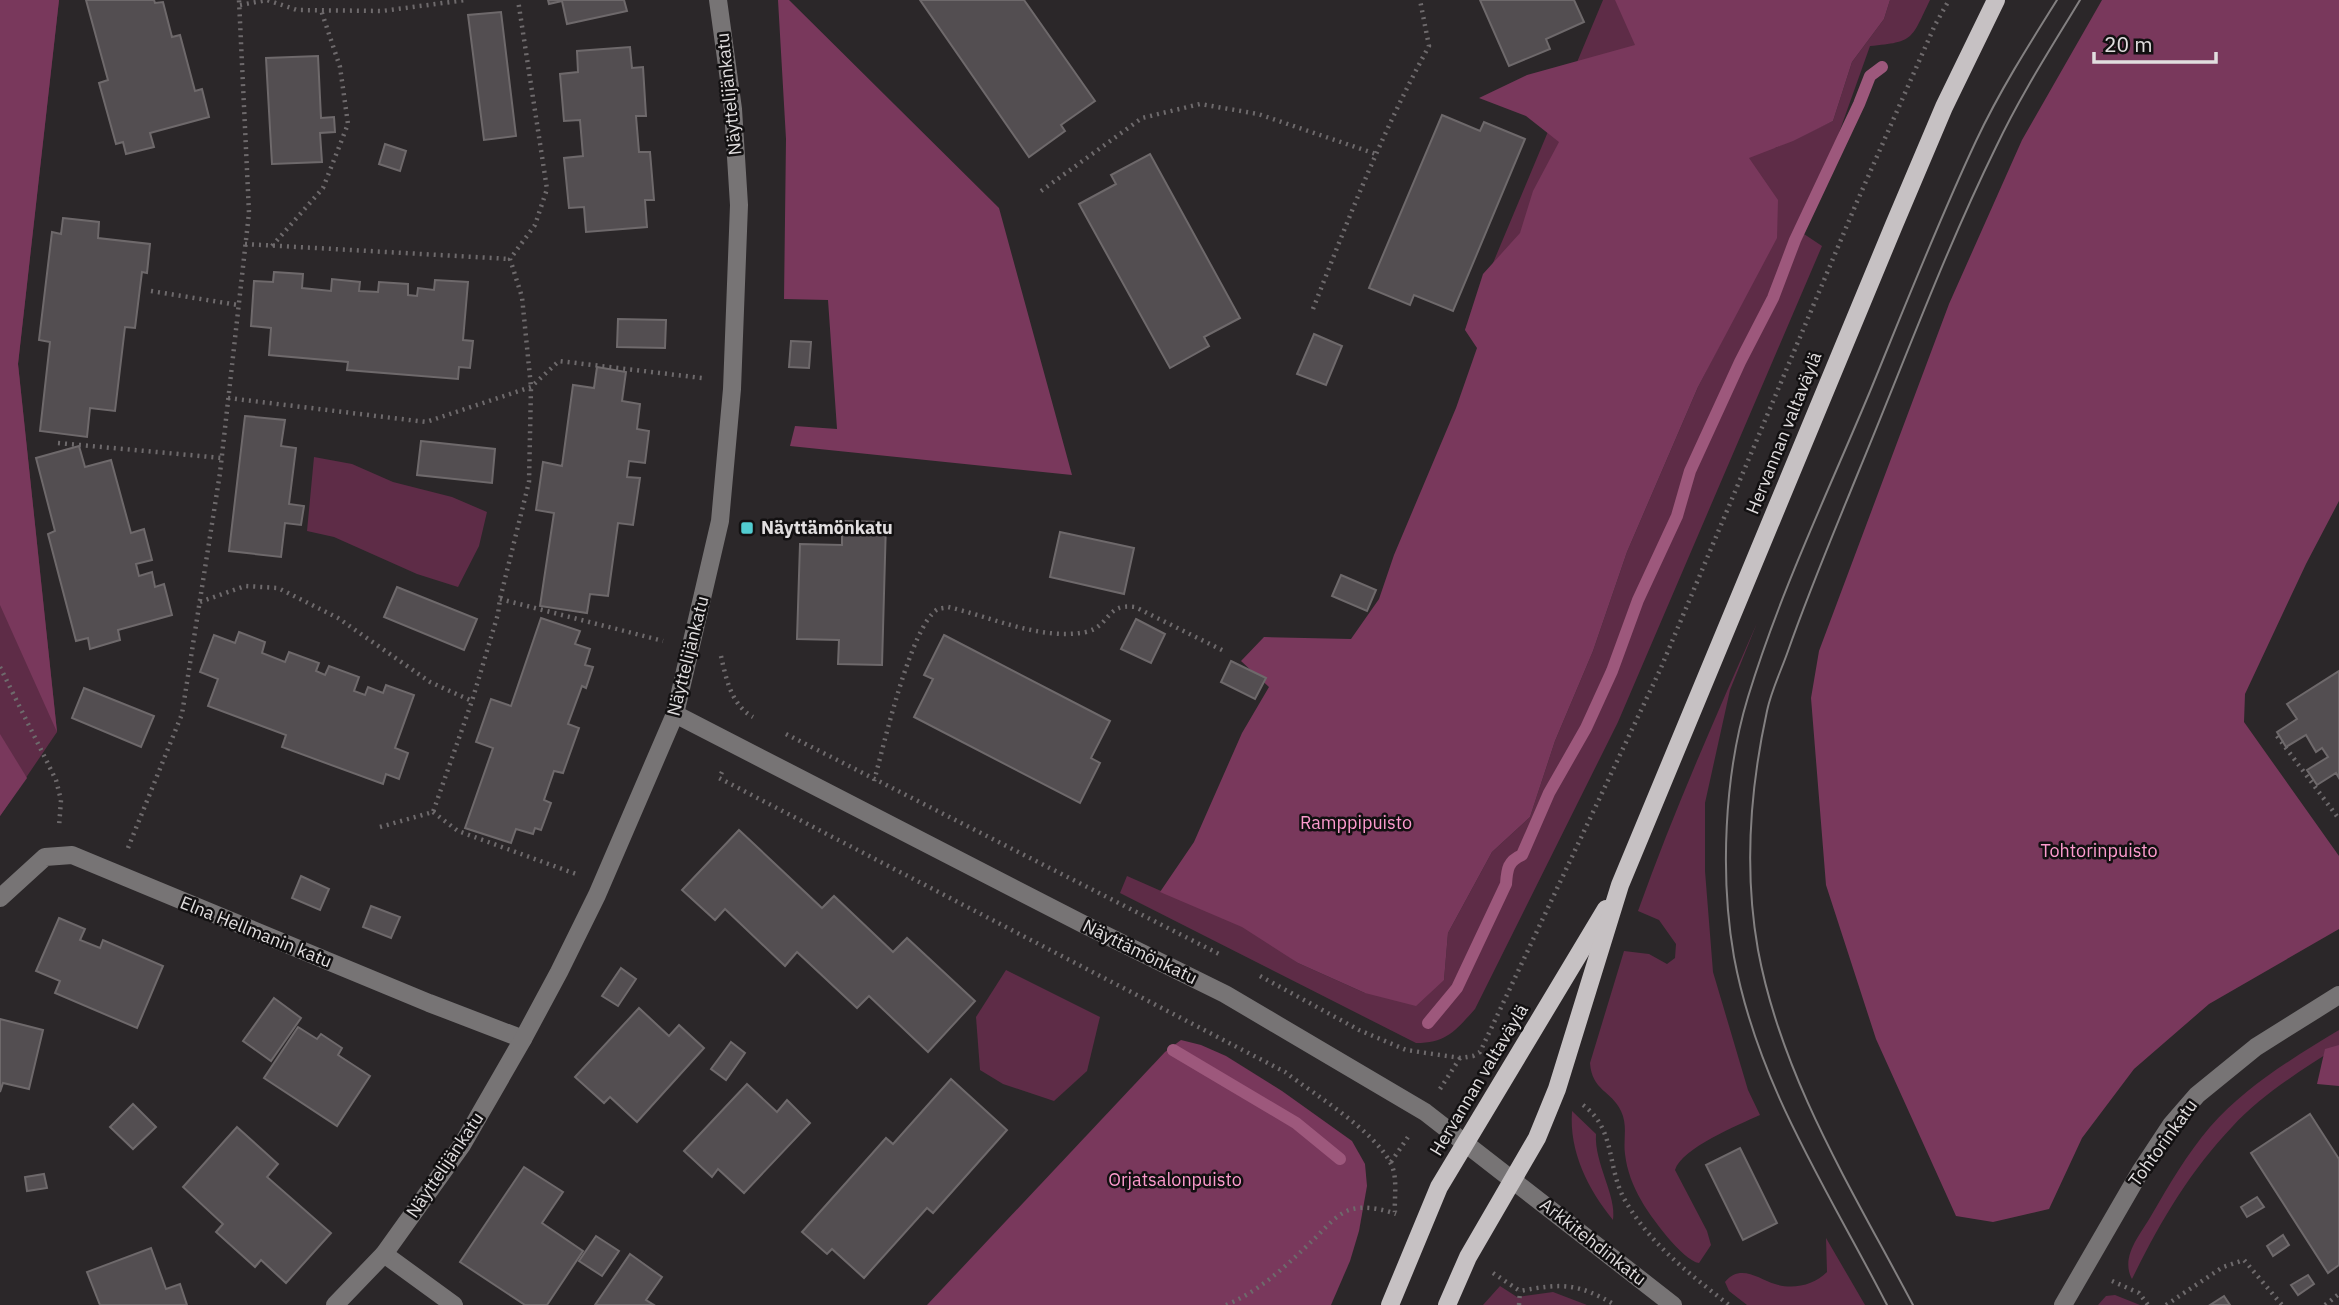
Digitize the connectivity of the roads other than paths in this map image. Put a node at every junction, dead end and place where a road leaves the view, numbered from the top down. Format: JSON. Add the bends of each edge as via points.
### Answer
{"nodes":[{"id":1,"x":719,"y":0,"type":"edge"},
{"id":2,"x":1996,"y":0,"type":"edge"},
{"id":3,"x":675,"y":714,"type":"junction"},
{"id":4,"x":1620,"y":885,"type":"junction"},
{"id":5,"x":0,"y":898,"type":"edge"},
{"id":6,"x":2339,"y":995,"type":"edge"},
{"id":7,"x":523,"y":1039,"type":"junction"},
{"id":8,"x":1465,"y":1142,"type":"junction"},
{"id":9,"x":1513,"y":1180,"type":"junction"},
{"id":10,"x":384,"y":1254,"type":"junction"},
{"id":11,"x":335,"y":1305,"type":"edge"},
{"id":12,"x":454,"y":1305,"type":"edge"},
{"id":13,"x":1390,"y":1305,"type":"edge"},
{"id":14,"x":1447,"y":1305,"type":"edge"},
{"id":15,"x":1673,"y":1305,"type":"edge"},
{"id":16,"x":2063,"y":1305,"type":"edge"}],
"edges":[{"from":1,"to":3,"type":"street","name":"Näyttelijänkatu","via":[[739,205],[732,389],[720,521]]},
{"from":2,"to":4,"type":"main road","name":"Hervannan valtaväylä","via":[[1944,107]]},
{"from":3,"to":7,"type":"street","name":"Näyttelijänkatu","via":[[597,895]]},
{"from":3,"to":8,"type":"street","name":"Näyttämönkatu","via":[[1225,994],[1425,1112]]},
{"from":4,"to":8,"type":"main road","name":"Hervannan valtaväylä"},
{"from":4,"to":9,"type":"main road","name":"Hervannan valtaväylä","via":[[1557,1089]]},
{"from":5,"to":7,"type":"street","name":"Elna Hellmanin katu","via":[[45,857],[72,855]]},
{"from":6,"to":16,"type":"street","name":"Tohtorinkatu","via":[[2256,1047],[2197,1095],[2145,1164]]},
{"from":7,"to":10,"type":"street","name":"Näyttelijänkatu","via":[[461,1145]]},
{"from":8,"to":9,"type":"street","name":"Näyttämönkatu"},
{"from":8,"to":13,"type":"main road","name":"Hervannan valtaväylä","via":[[1439,1187]]},
{"from":9,"to":14,"type":"main road","name":"Hervannan valtaväylä","via":[[1468,1257]]},
{"from":9,"to":15,"type":"street","name":"Arkkitehdinkatu"},
{"from":10,"to":11,"type":"street","name":"Näyttelijänkatu"},
{"from":10,"to":12,"type":"street"}]}
